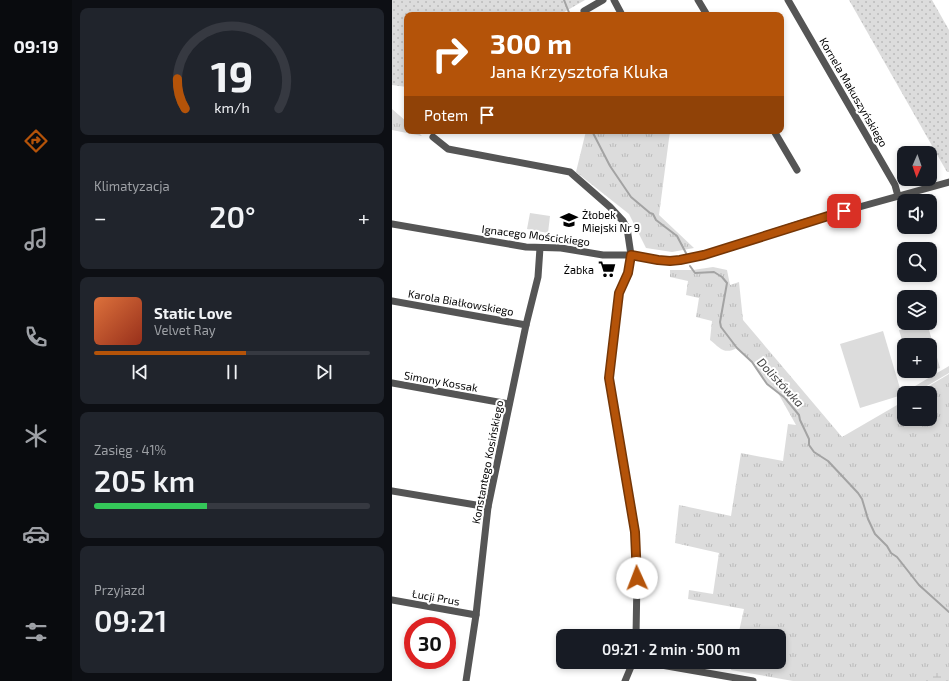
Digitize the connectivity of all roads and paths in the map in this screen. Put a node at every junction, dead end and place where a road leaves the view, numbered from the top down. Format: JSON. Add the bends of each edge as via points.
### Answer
{"nodes":[{"id":1,"x":603,"y":0,"type":"edge"},
{"id":2,"x":614,"y":0,"type":"edge"},
{"id":3,"x":698,"y":0,"type":"edge"},
{"id":4,"x":788,"y":0,"type":"edge"},
{"id":5,"x":584,"y":11,"type":"dead end"},
{"id":6,"x":620,"y":12,"type":"edge"},
{"id":7,"x":705,"y":12,"type":"edge"},
{"id":8,"x":776,"y":134,"type":"edge"},
{"id":9,"x":433,"y":137,"type":"dead end"},
{"id":10,"x":796,"y":170,"type":"dead end"},
{"id":11,"x":949,"y":182,"type":"edge"},
{"id":12,"x":897,"y":194,"type":"edge"},
{"id":13,"x":905,"y":194,"type":"edge"},
{"id":14,"x":897,"y":196,"type":"edge"},
{"id":15,"x":392,"y":224,"type":"edge"},
{"id":16,"x":540,"y":248,"type":"junction"},
{"id":17,"x":631,"y":255,"type":"junction"},
{"id":18,"x":392,"y":301,"type":"edge"},
{"id":19,"x":526,"y":325,"type":"junction"},
{"id":20,"x":392,"y":384,"type":"edge"},
{"id":21,"x":509,"y":404,"type":"junction"},
{"id":22,"x":392,"y":491,"type":"edge"},
{"id":23,"x":488,"y":507,"type":"junction"},
{"id":24,"x":392,"y":600,"type":"edge"},
{"id":25,"x":476,"y":615,"type":"junction"},
{"id":26,"x":636,"y":629,"type":"edge"},
{"id":27,"x":630,"y":669,"type":"edge"},
{"id":28,"x":684,"y":669,"type":"edge"},
{"id":29,"x":466,"y":681,"type":"edge"},
{"id":30,"x":625,"y":681,"type":"edge"},
{"id":31,"x":753,"y":681,"type":"edge"}],
"edges":[{"from":1,"to":5,"type":"street"},
{"from":2,"to":6,"type":"street"},
{"from":3,"to":7,"type":"street"},
{"from":4,"to":12,"type":"street","name":"Kornela Makuszyńskiego","via":[[895,185]]},
{"from":8,"to":10,"type":"street"},
{"from":9,"to":17,"type":"street","via":[[448,149],[570,172],[623,221],[628,232]]},
{"from":11,"to":13,"type":"street","name":"Ignacego Mościckiego"},
{"from":14,"to":17,"type":"street","name":"Ignacego Mościckiego","via":[[692,258],[670,261]]},
{"from":15,"to":16,"type":"street","name":"Ignacego Mościckiego"},
{"from":16,"to":17,"type":"street","name":"Ignacego Mościckiego","via":[[560,248],[603,255]]},
{"from":16,"to":19,"type":"street","name":"Konstantego Kosińskiego","via":[[538,277]]},
{"from":17,"to":26,"type":"street","via":[[628,273],[619,293],[609,378],[635,532]]},
{"from":18,"to":19,"type":"street","name":"Karola Białkowskiego"},
{"from":19,"to":21,"type":"street","name":"Konstantego Kosińskiego"},
{"from":20,"to":21,"type":"street","name":"Simony Kossak"},
{"from":21,"to":23,"type":"street","name":"Konstantego Kosińskiego"},
{"from":22,"to":23,"type":"street"},
{"from":23,"to":25,"type":"street","name":"Konstantego Kosińskiego"},
{"from":24,"to":25,"type":"street","name":"Łucji Prus"},
{"from":25,"to":29,"type":"street","name":"Konstantego Kosińskiego"},
{"from":27,"to":30,"type":"street"},
{"from":28,"to":31,"type":"street"}]}
